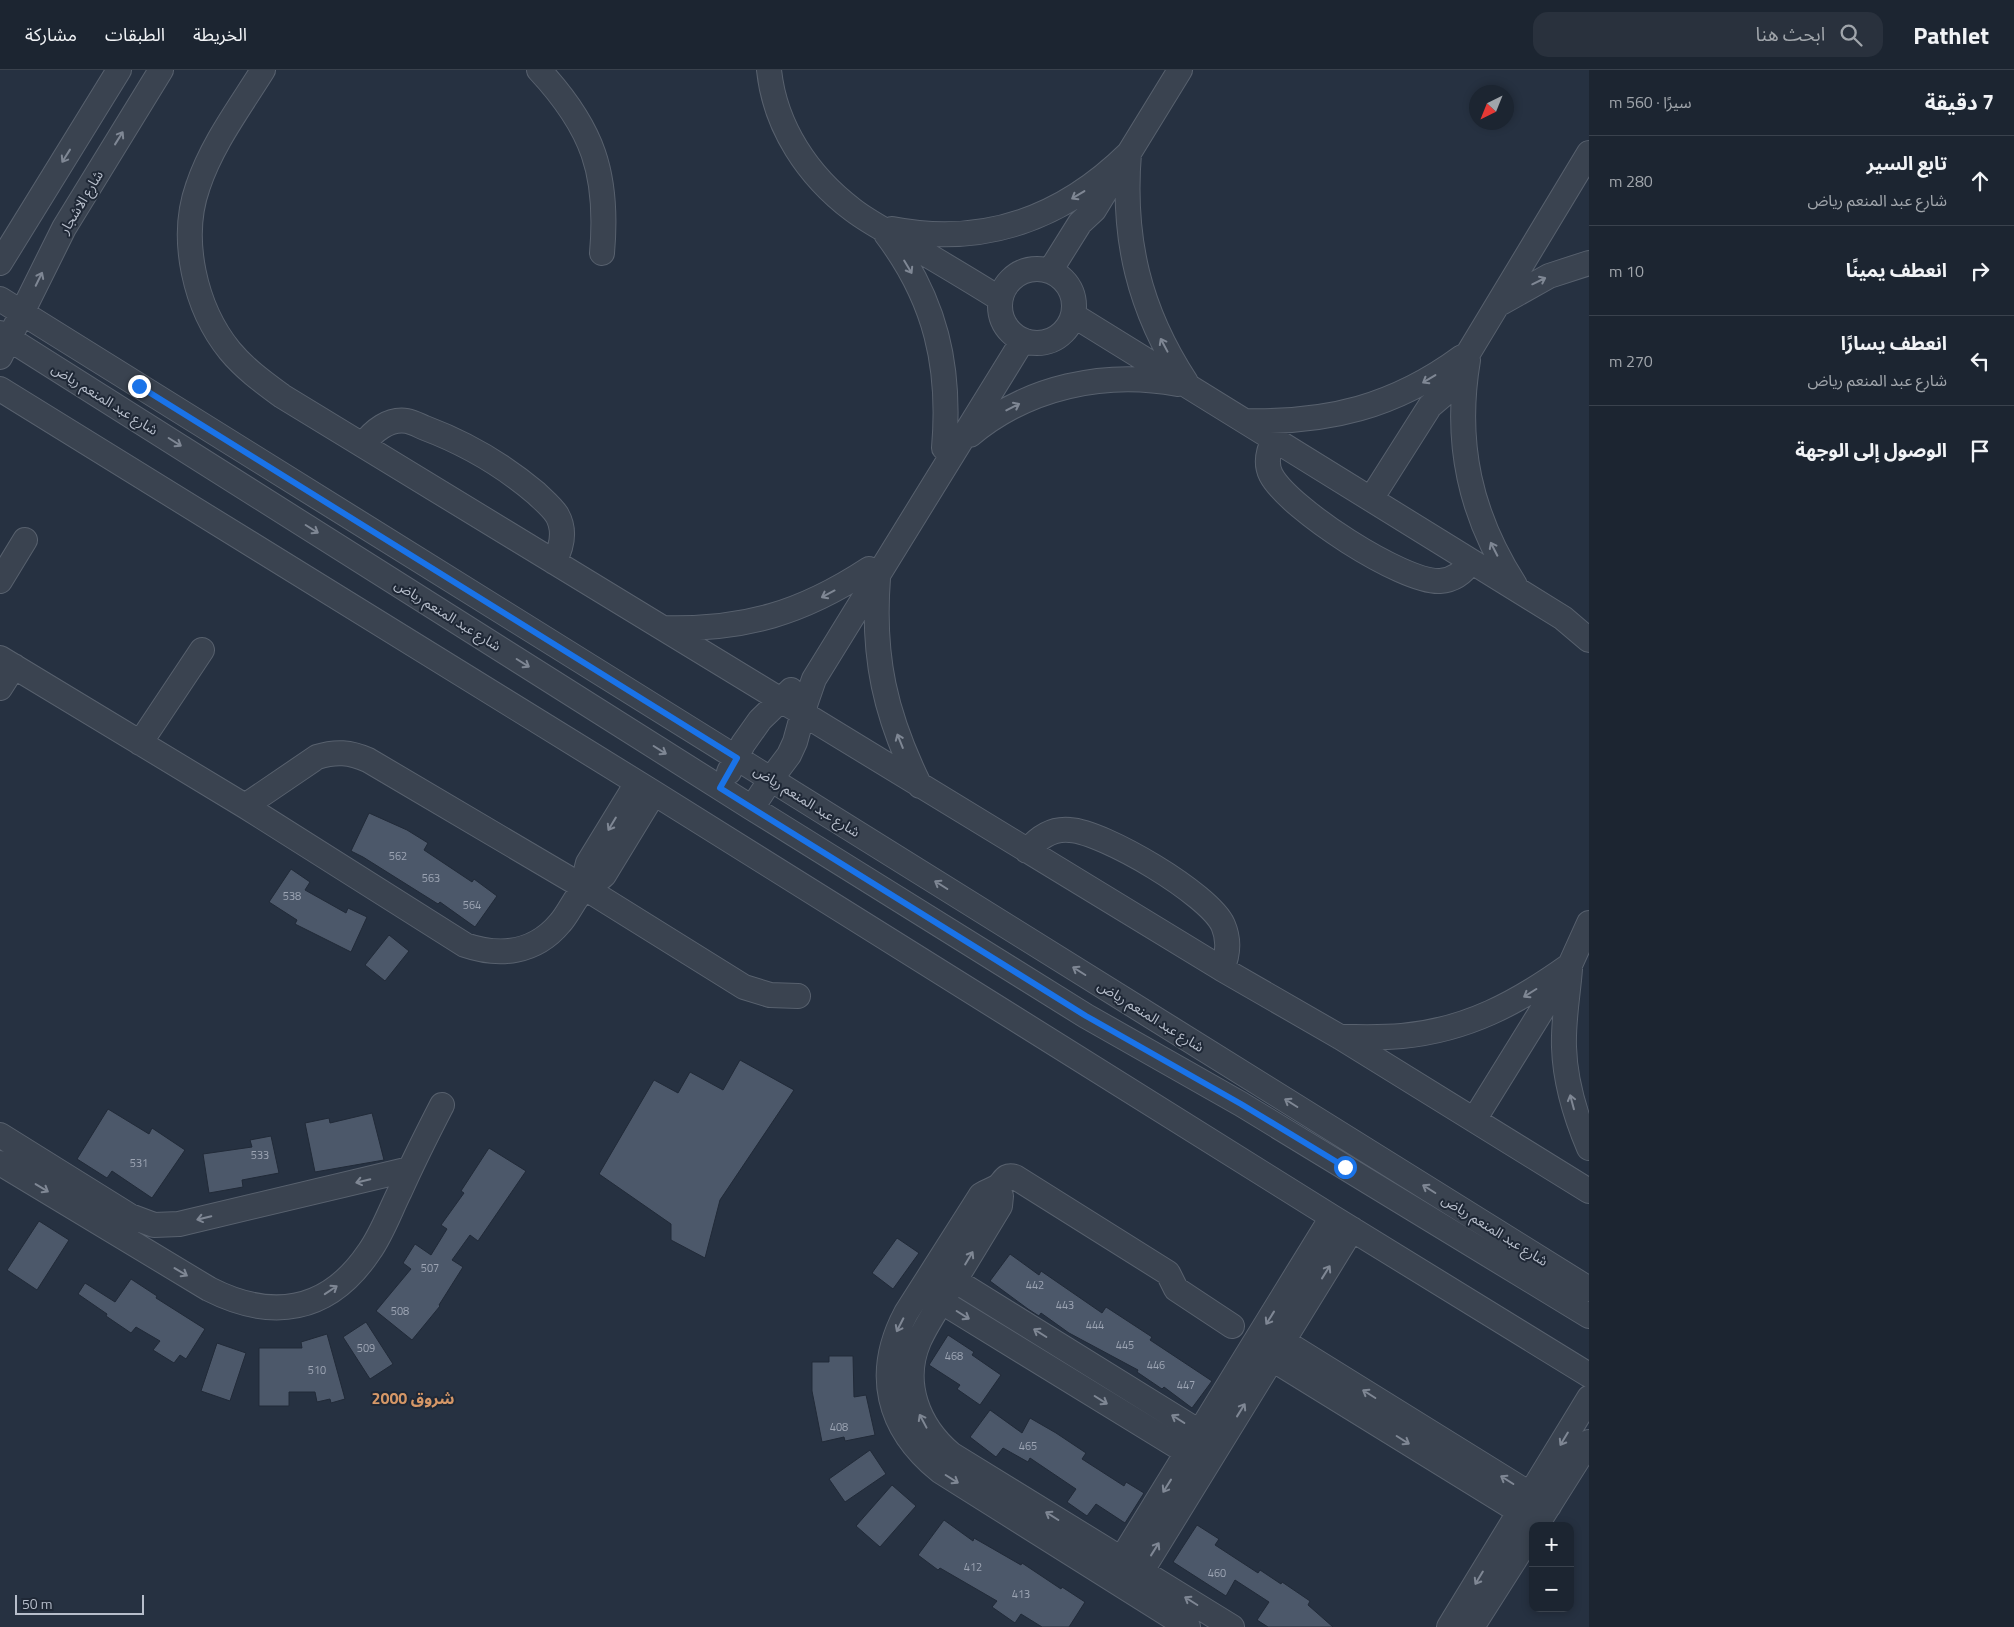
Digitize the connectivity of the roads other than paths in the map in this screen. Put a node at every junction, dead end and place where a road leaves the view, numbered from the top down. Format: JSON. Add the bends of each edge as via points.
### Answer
{"nodes":[{"id":1,"x":118,"y":70,"type":"edge"},
{"id":2,"x":161,"y":70,"type":"edge"},
{"id":3,"x":539,"y":70,"type":"edge"},
{"id":4,"x":769,"y":70,"type":"edge"},
{"id":5,"x":264,"y":73,"type":"edge"},
{"id":6,"x":1173,"y":73,"type":"edge"},
{"id":7,"x":1129,"y":153,"type":"junction"},
{"id":8,"x":1586,"y":165,"type":"edge"},
{"id":9,"x":881,"y":227,"type":"junction"},
{"id":10,"x":602,"y":253,"type":"dead end"},
{"id":11,"x":0,"y":263,"type":"edge"},
{"id":12,"x":1589,"y":263,"type":"edge"},
{"id":13,"x":1056,"y":275,"type":"junction"},
{"id":14,"x":0,"y":299,"type":"edge"},
{"id":15,"x":1000,"y":299,"type":"junction"},
{"id":16,"x":1497,"y":305,"type":"junction"},
{"id":17,"x":22,"y":313,"type":"junction"},
{"id":18,"x":1073,"y":315,"type":"junction"},
{"id":19,"x":1018,"y":337,"type":"junction"},
{"id":20,"x":3,"y":343,"type":"edge"},
{"id":21,"x":1469,"y":351,"type":"junction"},
{"id":22,"x":1189,"y":387,"type":"junction"},
{"id":23,"x":0,"y":389,"type":"edge"},
{"id":24,"x":1245,"y":421,"type":"junction"},
{"id":25,"x":1274,"y":439,"type":"junction"},
{"id":26,"x":363,"y":445,"type":"junction"},
{"id":27,"x":951,"y":446,"type":"junction"},
{"id":28,"x":1376,"y":502,"type":"junction"},
{"id":29,"x":26,"y":540,"type":"dead end"},
{"id":30,"x":1471,"y":561,"type":"junction"},
{"id":31,"x":554,"y":562,"type":"junction"},
{"id":32,"x":874,"y":571,"type":"junction"},
{"id":33,"x":0,"y":581,"type":"edge"},
{"id":34,"x":1519,"y":591,"type":"junction"},
{"id":35,"x":662,"y":628,"type":"junction"},
{"id":36,"x":1589,"y":640,"type":"edge"},
{"id":37,"x":202,"y":650,"type":"dead end"},
{"id":38,"x":7,"y":662,"type":"edge"},
{"id":39,"x":0,"y":688,"type":"edge"},
{"id":40,"x":780,"y":700,"type":"junction"},
{"id":41,"x":804,"y":714,"type":"junction"},
{"id":42,"x":140,"y":743,"type":"junction"},
{"id":43,"x":737,"y":758,"type":"junction"},
{"id":44,"x":771,"y":779,"type":"junction"},
{"id":45,"x":920,"y":786,"type":"junction"},
{"id":46,"x":646,"y":788,"type":"junction"},
{"id":47,"x":720,"y":788,"type":"junction"},
{"id":48,"x":245,"y":806,"type":"junction"},
{"id":49,"x":752,"y":808,"type":"junction"},
{"id":50,"x":1027,"y":851,"type":"junction"},
{"id":51,"x":585,"y":888,"type":"junction"},
{"id":52,"x":1589,"y":923,"type":"edge"},
{"id":53,"x":1570,"y":965,"type":"junction"},
{"id":54,"x":1222,"y":970,"type":"junction"},
{"id":55,"x":798,"y":996,"type":"dead end"},
{"id":56,"x":1340,"y":1037,"type":"junction"},
{"id":57,"x":442,"y":1105,"type":"dead end"},
{"id":58,"x":1474,"y":1120,"type":"junction"},
{"id":59,"x":0,"y":1135,"type":"edge"},
{"id":60,"x":1589,"y":1148,"type":"edge"},
{"id":61,"x":0,"y":1162,"type":"edge"},
{"id":62,"x":410,"y":1169,"type":"junction"},
{"id":63,"x":997,"y":1187,"type":"junction"},
{"id":64,"x":1589,"y":1191,"type":"edge"},
{"id":65,"x":96,"y":1208,"type":"junction"},
{"id":66,"x":1332,"y":1217,"type":"junction"},
{"id":67,"x":1352,"y":1229,"type":"junction"},
{"id":68,"x":935,"y":1268,"type":"junction"},
{"id":69,"x":955,"y":1281,"type":"junction"},
{"id":70,"x":922,"y":1289,"type":"junction"},
{"id":71,"x":1589,"y":1289,"type":"edge"},
{"id":72,"x":942,"y":1302,"type":"junction"},
{"id":73,"x":1589,"y":1316,"type":"edge"},
{"id":74,"x":1232,"y":1326,"type":"dead end"},
{"id":75,"x":1278,"y":1350,"type":"junction"},
{"id":76,"x":1589,"y":1375,"type":"edge"},
{"id":77,"x":1589,"y":1398,"type":"edge"},
{"id":78,"x":1200,"y":1432,"type":"junction"},
{"id":79,"x":1589,"y":1442,"type":"edge"},
{"id":80,"x":1220,"y":1444,"type":"junction"},
{"id":81,"x":1197,"y":1458,"type":"junction"},
{"id":82,"x":1534,"y":1515,"type":"edge"},
{"id":83,"x":1126,"y":1575,"type":"junction"},
{"id":84,"x":1188,"y":1627,"type":"edge"},
{"id":85,"x":1232,"y":1627,"type":"edge"},
{"id":86,"x":1449,"y":1627,"type":"edge"},
{"id":87,"x":1472,"y":1627,"type":"edge"}],
"edges":[{"from":1,"to":11,"type":"street","one_way":true},
{"from":17,"to":2,"type":"street","name":"شارع الاشجار","one_way":true,"via":[[64,228]]},
{"from":3,"to":10,"type":"street","via":[[580,122],[594,153],[604,211]]},
{"from":4,"to":9,"type":"street","via":[[779,113],[792,143],[810,170],[854,212]]},
{"from":5,"to":26,"type":"street","via":[[210,156],[197,188],[190,222],[198,290],[211,322],[230,351],[253,376]]},
{"from":6,"to":7,"type":"street"},
{"from":7,"to":9,"type":"street","one_way":true,"via":[[1086,190],[1060,206],[1002,228],[942,235]]},
{"from":7,"to":13,"type":"street","via":[[1094,210],[1090,230]]},
{"from":22,"to":7,"type":"street","one_way":true,"via":[[1165,348],[1150,315],[1134,262],[1127,208]]},
{"from":8,"to":16,"type":"street"},
{"from":9,"to":15,"type":"street"},
{"from":9,"to":27,"type":"street","one_way":true,"via":[[914,276],[936,331],[943,360]]},
{"from":16,"to":12,"type":"street","one_way":true,"via":[[1549,276]]},
{"from":13,"to":15,"type":"street","via":[[1039,269],[1018,274],[1007,284]]},
{"from":13,"to":18,"type":"street","via":[[1072,295]]},
{"from":14,"to":17,"type":"street","name":"شارع عبد المنعم رياض"},
{"from":15,"to":19,"type":"street","via":[[1001,315],[1008,329]]},
{"from":16,"to":21,"type":"street"},
{"from":17,"to":20,"type":"street","name":"شارع الاشجار"},
{"from":17,"to":43,"type":"street","name":"شارع عبد المنعم رياض"},
{"from":18,"to":19,"type":"street","via":[[1062,333],[1054,339],[1044,342]]},
{"from":18,"to":22,"type":"street"},
{"from":19,"to":27,"type":"street"},
{"from":20,"to":47,"type":"street","name":"شارع عبد المنعم رياض","one_way":true},
{"from":21,"to":24,"type":"street","one_way":true,"via":[[1420,385],[1364,408],[1305,420]]},
{"from":21,"to":28,"type":"street","via":[[1443,395],[1430,406]]},
{"from":34,"to":21,"type":"street","one_way":true,"via":[[1488,536],[1468,476],[1462,413]]},
{"from":22,"to":24,"type":"street"},
{"from":27,"to":22,"type":"street","one_way":true,"via":[[1010,408],[1070,385],[1131,379]]},
{"from":23,"to":46,"type":"street"},
{"from":24,"to":25,"type":"street"},
{"from":25,"to":28,"type":"street"},
{"from":25,"to":30,"type":"street","via":[[1267,457],[1277,483],[1316,520],[1348,542],[1395,567],[1431,581],[1450,580]]},
{"from":26,"to":31,"type":"street"},
{"from":26,"to":31,"type":"street","via":[[386,424],[408,421],[469,447],[498,464],[550,506],[557,516],[562,539]]},
{"from":27,"to":32,"type":"street"},
{"from":28,"to":30,"type":"street"},
{"from":29,"to":33,"type":"street"},
{"from":30,"to":34,"type":"street"},
{"from":31,"to":35,"type":"street"},
{"from":32,"to":35,"type":"street","one_way":true,"via":[[816,601],[756,621],[725,626]]},
{"from":32,"to":40,"type":"street","via":[[798,683]]},
{"from":32,"to":41,"type":"street","via":[[814,679]]},
{"from":45,"to":32,"type":"street","one_way":true,"via":[[895,729],[886,699],[880,668]]},
{"from":34,"to":36,"type":"street","via":[[1564,618]]},
{"from":35,"to":40,"type":"street"},
{"from":37,"to":42,"type":"street"},
{"from":38,"to":39,"type":"street"},
{"from":38,"to":42,"type":"street"},
{"from":40,"to":41,"type":"street"},
{"from":40,"to":43,"type":"street","via":[[760,720]]},
{"from":41,"to":44,"type":"street","via":[[789,756]]},
{"from":41,"to":45,"type":"street"},
{"from":42,"to":48,"type":"street"},
{"from":43,"to":44,"type":"street","name":"شارع عبد المنعم رياض"},
{"from":43,"to":47,"type":"street"},
{"from":44,"to":49,"type":"street"},
{"from":71,"to":44,"type":"street","name":"شارع عبد المنعم رياض","one_way":true},
{"from":45,"to":50,"type":"street"},
{"from":46,"to":51,"type":"street","via":[[604,875]]},
{"from":46,"to":66,"type":"street"},
{"from":47,"to":49,"type":"street","name":"شارع عبد المنعم رياض"},
{"from":48,"to":51,"type":"street","via":[[317,757],[330,753],[356,754]]},
{"from":48,"to":51,"type":"street","via":[[465,945],[479,950],[509,952],[538,942],[561,923]]},
{"from":49,"to":73,"type":"street","name":"شارع عبد المنعم رياض","via":[[1086,1016],[1241,1104]]},
{"from":50,"to":54,"type":"street"},
{"from":50,"to":54,"type":"street","via":[[1043,836],[1072,830],[1104,841],[1163,872],[1191,892],[1223,924],[1228,947]]},
{"from":51,"to":55,"type":"street","via":[[744,987],[770,995]]},
{"from":52,"to":53,"type":"street"},
{"from":53,"to":56,"type":"street","one_way":true,"via":[[1500,1009],[1451,1027],[1400,1036]]},
{"from":53,"to":58,"type":"street"},
{"from":60,"to":53,"type":"street","one_way":true,"via":[[1571,1099],[1566,1074],[1564,1047]]},
{"from":54,"to":56,"type":"street"},
{"from":56,"to":58,"type":"street"},
{"from":57,"to":62,"type":"street"},
{"from":58,"to":64,"type":"street"},
{"from":59,"to":65,"type":"street"},
{"from":61,"to":65,"type":"street","one_way":true},
{"from":62,"to":65,"type":"street","one_way":true,"via":[[167,1226],[141,1222]]},
{"from":65,"to":62,"type":"street","one_way":true,"via":[[226,1298],[263,1307],[302,1305],[333,1289],[359,1265],[378,1236]]},
{"from":63,"to":68,"type":"street","via":[[982,1195]]},
{"from":69,"to":63,"type":"street","one_way":true,"via":[[1000,1206],[1001,1196]]},
{"from":63,"to":74,"type":"street","via":[[1006,1177],[1015,1177],[1168,1273],[1176,1289]]},
{"from":66,"to":67,"type":"street"},
{"from":66,"to":78,"type":"street","one_way":true},
{"from":75,"to":67,"type":"street","one_way":true},
{"from":67,"to":76,"type":"street"},
{"from":68,"to":69,"type":"street"},
{"from":68,"to":70,"type":"street"},
{"from":69,"to":72,"type":"street"},
{"from":78,"to":69,"type":"street","one_way":true},
{"from":70,"to":72,"type":"street"},
{"from":70,"to":83,"type":"street","one_way":true,"via":[[897,1330],[888,1369],[893,1408],[911,1443],[940,1471]]},
{"from":72,"to":81,"type":"street","one_way":true},
{"from":83,"to":72,"type":"street","one_way":true,"via":[[951,1454],[929,1432],[915,1403],[912,1372],[919,1342]]},
{"from":80,"to":75,"type":"street","one_way":true},
{"from":75,"to":82,"type":"street"},
{"from":77,"to":82,"type":"street","one_way":true},
{"from":78,"to":80,"type":"street"},
{"from":78,"to":81,"type":"street"},
{"from":79,"to":82,"type":"street"},
{"from":80,"to":81,"type":"street"},
{"from":81,"to":83,"type":"street"},
{"from":82,"to":86,"type":"street","one_way":true},
{"from":82,"to":87,"type":"street"},
{"from":83,"to":84,"type":"street"},
{"from":85,"to":83,"type":"street","one_way":true}]}
